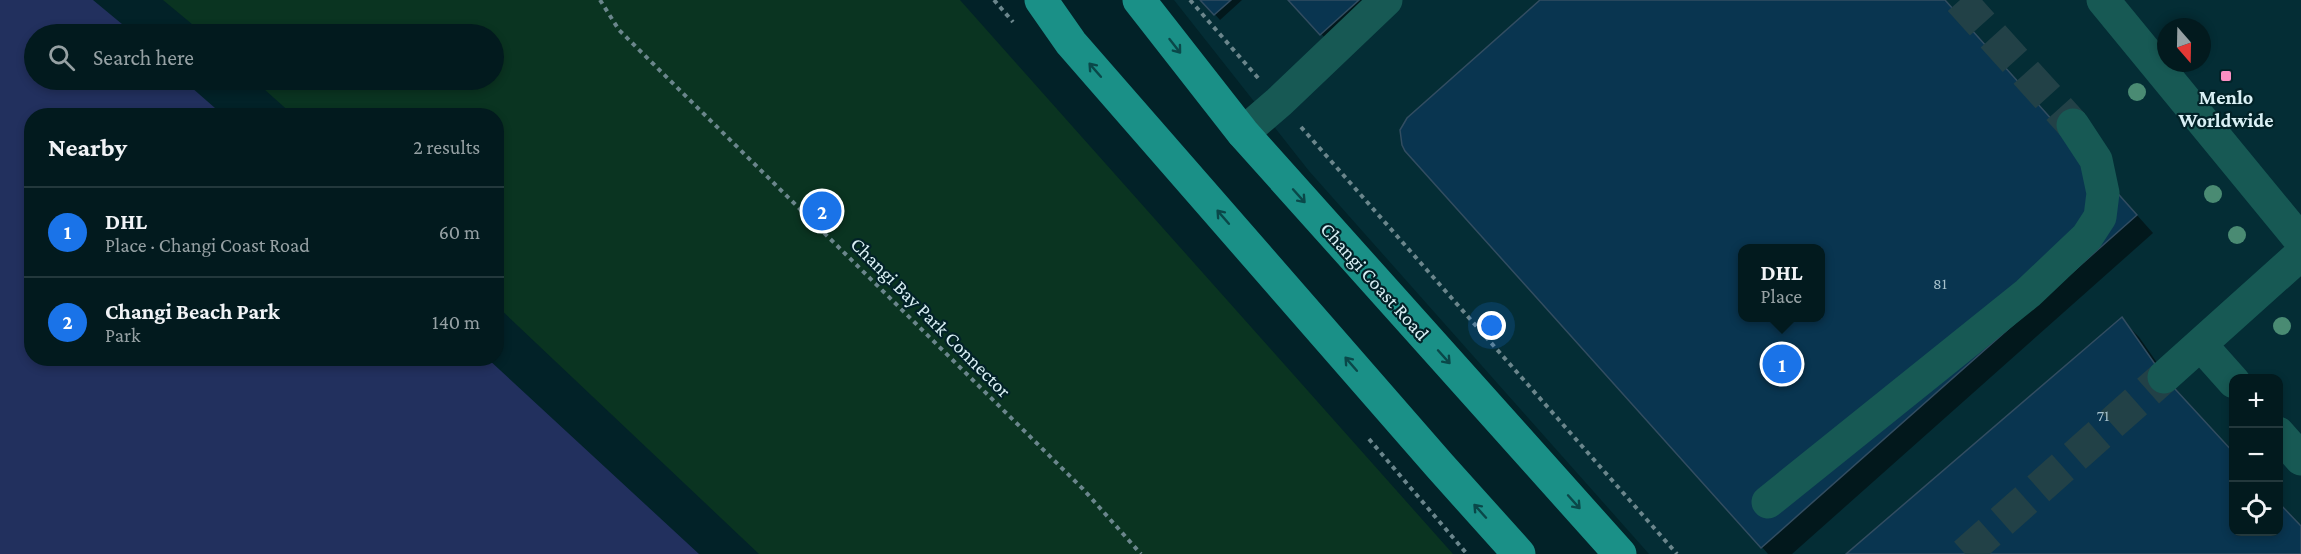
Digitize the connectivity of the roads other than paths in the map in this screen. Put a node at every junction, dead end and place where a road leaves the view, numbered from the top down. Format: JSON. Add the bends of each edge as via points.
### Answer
{"nodes":[{"id":1,"x":1041,"y":0,"type":"edge"},
{"id":2,"x":1139,"y":0,"type":"edge"},
{"id":3,"x":1386,"y":0,"type":"edge"},
{"id":4,"x":2103,"y":0,"type":"edge"},
{"id":5,"x":2073,"y":126,"type":"tunnel mouth"},
{"id":6,"x":1243,"y":133,"type":"junction"},
{"id":7,"x":2290,"y":210,"type":"edge"},
{"id":8,"x":2301,"y":241,"type":"edge"},
{"id":9,"x":2301,"y":254,"type":"edge"},
{"id":10,"x":2201,"y":345,"type":"junction"},
{"id":11,"x":2229,"y":376,"type":"edge"},
{"id":12,"x":2164,"y":377,"type":"tunnel mouth"},
{"id":13,"x":2283,"y":439,"type":"edge"},
{"id":14,"x":2301,"y":459,"type":"edge"},
{"id":15,"x":1768,"y":502,"type":"dead end"},
{"id":16,"x":1519,"y":554,"type":"edge"},
{"id":17,"x":1620,"y":554,"type":"edge"}],
"edges":[{"from":16,"to":1,"type":"main road","one_way":true,"via":[[1071,43]]},
{"from":2,"to":6,"type":"main road","name":"Changi Coast Road","one_way":true},
{"from":3,"to":6,"type":"street"},
{"from":4,"to":7,"type":"street"},
{"from":5,"to":15,"type":"street","via":[[2096,160],[2103,193],[2100,217],[2087,237],[2028,293]]},
{"from":6,"to":17,"type":"main road","name":"Changi Coast Road","one_way":true},
{"from":7,"to":8,"type":"street"},
{"from":9,"to":10,"type":"street"},
{"from":10,"to":11,"type":"street"},
{"from":10,"to":12,"type":"street"},
{"from":13,"to":14,"type":"street"}]}
